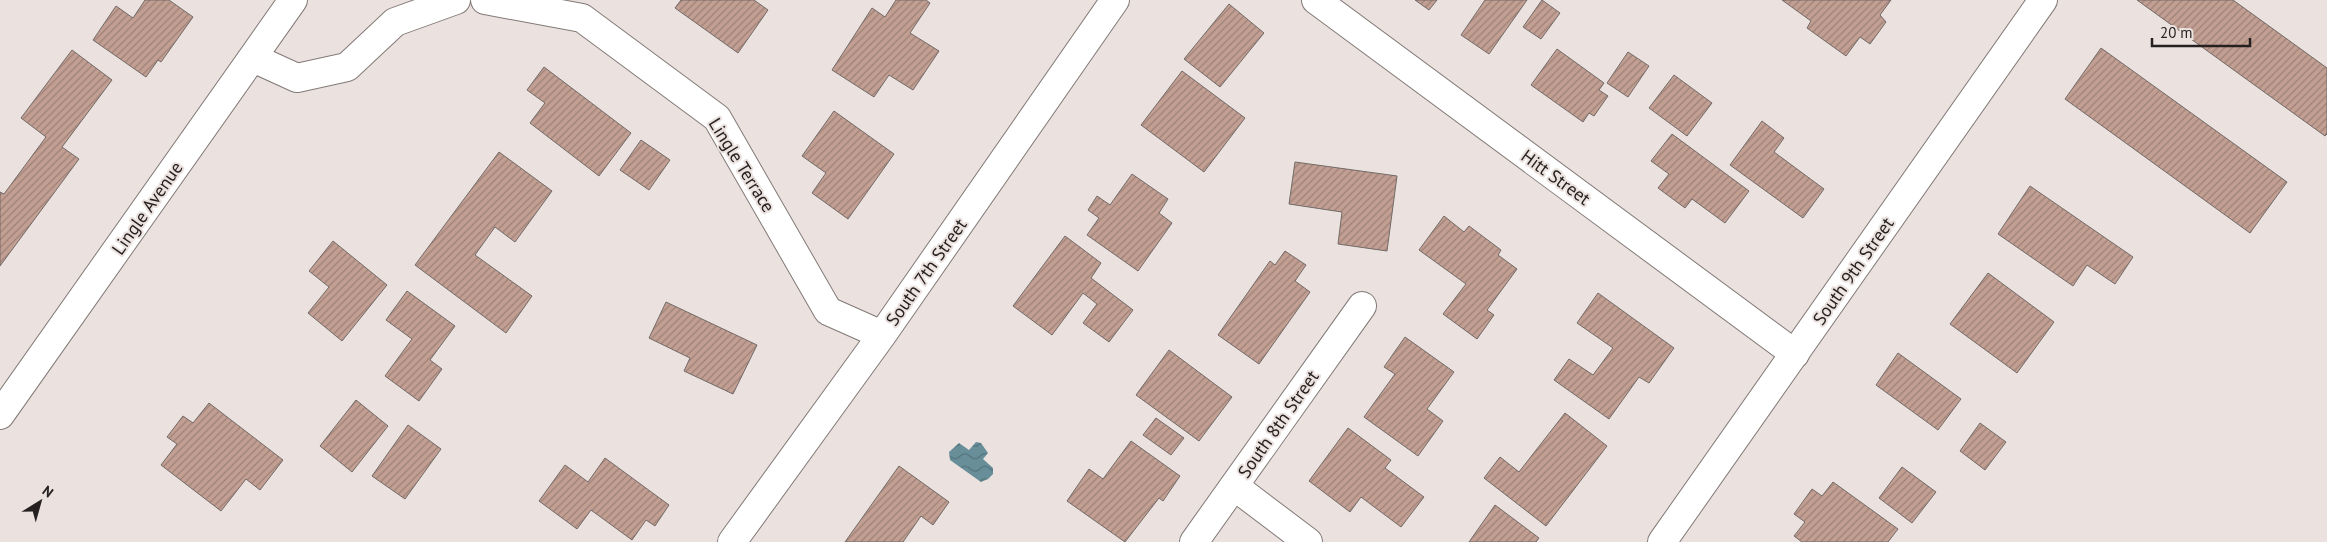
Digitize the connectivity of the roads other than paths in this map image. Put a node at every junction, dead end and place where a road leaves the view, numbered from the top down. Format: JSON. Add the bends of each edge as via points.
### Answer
{"nodes":[{"id":1,"x":293,"y":0,"type":"edge"},
{"id":2,"x":456,"y":0,"type":"edge"},
{"id":3,"x":485,"y":0,"type":"edge"},
{"id":4,"x":1115,"y":0,"type":"edge"},
{"id":5,"x":1316,"y":0,"type":"edge"},
{"id":6,"x":2043,"y":0,"type":"edge"},
{"id":7,"x":253,"y":58,"type":"junction"},
{"id":8,"x":1362,"y":306,"type":"dead end"},
{"id":9,"x":882,"y":335,"type":"junction"},
{"id":10,"x":1796,"y":354,"type":"junction"},
{"id":11,"x":0,"y":415,"type":"edge"},
{"id":12,"x":1234,"y":486,"type":"junction"},
{"id":13,"x":732,"y":542,"type":"edge"},
{"id":14,"x":1194,"y":542,"type":"edge"},
{"id":15,"x":1308,"y":542,"type":"edge"},
{"id":16,"x":1662,"y":542,"type":"edge"}],
"edges":[{"from":1,"to":7,"type":"street","name":"Lingle Avenue"},
{"from":2,"to":7,"type":"street","via":[[395,22],[347,67],[297,78]]},
{"from":3,"to":9,"type":"street","name":"Lingle Terrace","via":[[582,18],[717,118],[828,311]]},
{"from":4,"to":9,"type":"street","name":"South 7th Street"},
{"from":5,"to":10,"type":"street","name":"Hitt Street"},
{"from":6,"to":10,"type":"street","name":"South 9th Street"},
{"from":7,"to":11,"type":"street","name":"Lingle Avenue"},
{"from":8,"to":12,"type":"street","name":"South 8th Street"},
{"from":9,"to":13,"type":"street","name":"South 7th Street"},
{"from":10,"to":16,"type":"street","name":"South 9th Street"},
{"from":12,"to":14,"type":"street","name":"South 8th Street"},
{"from":12,"to":15,"type":"street"}]}
